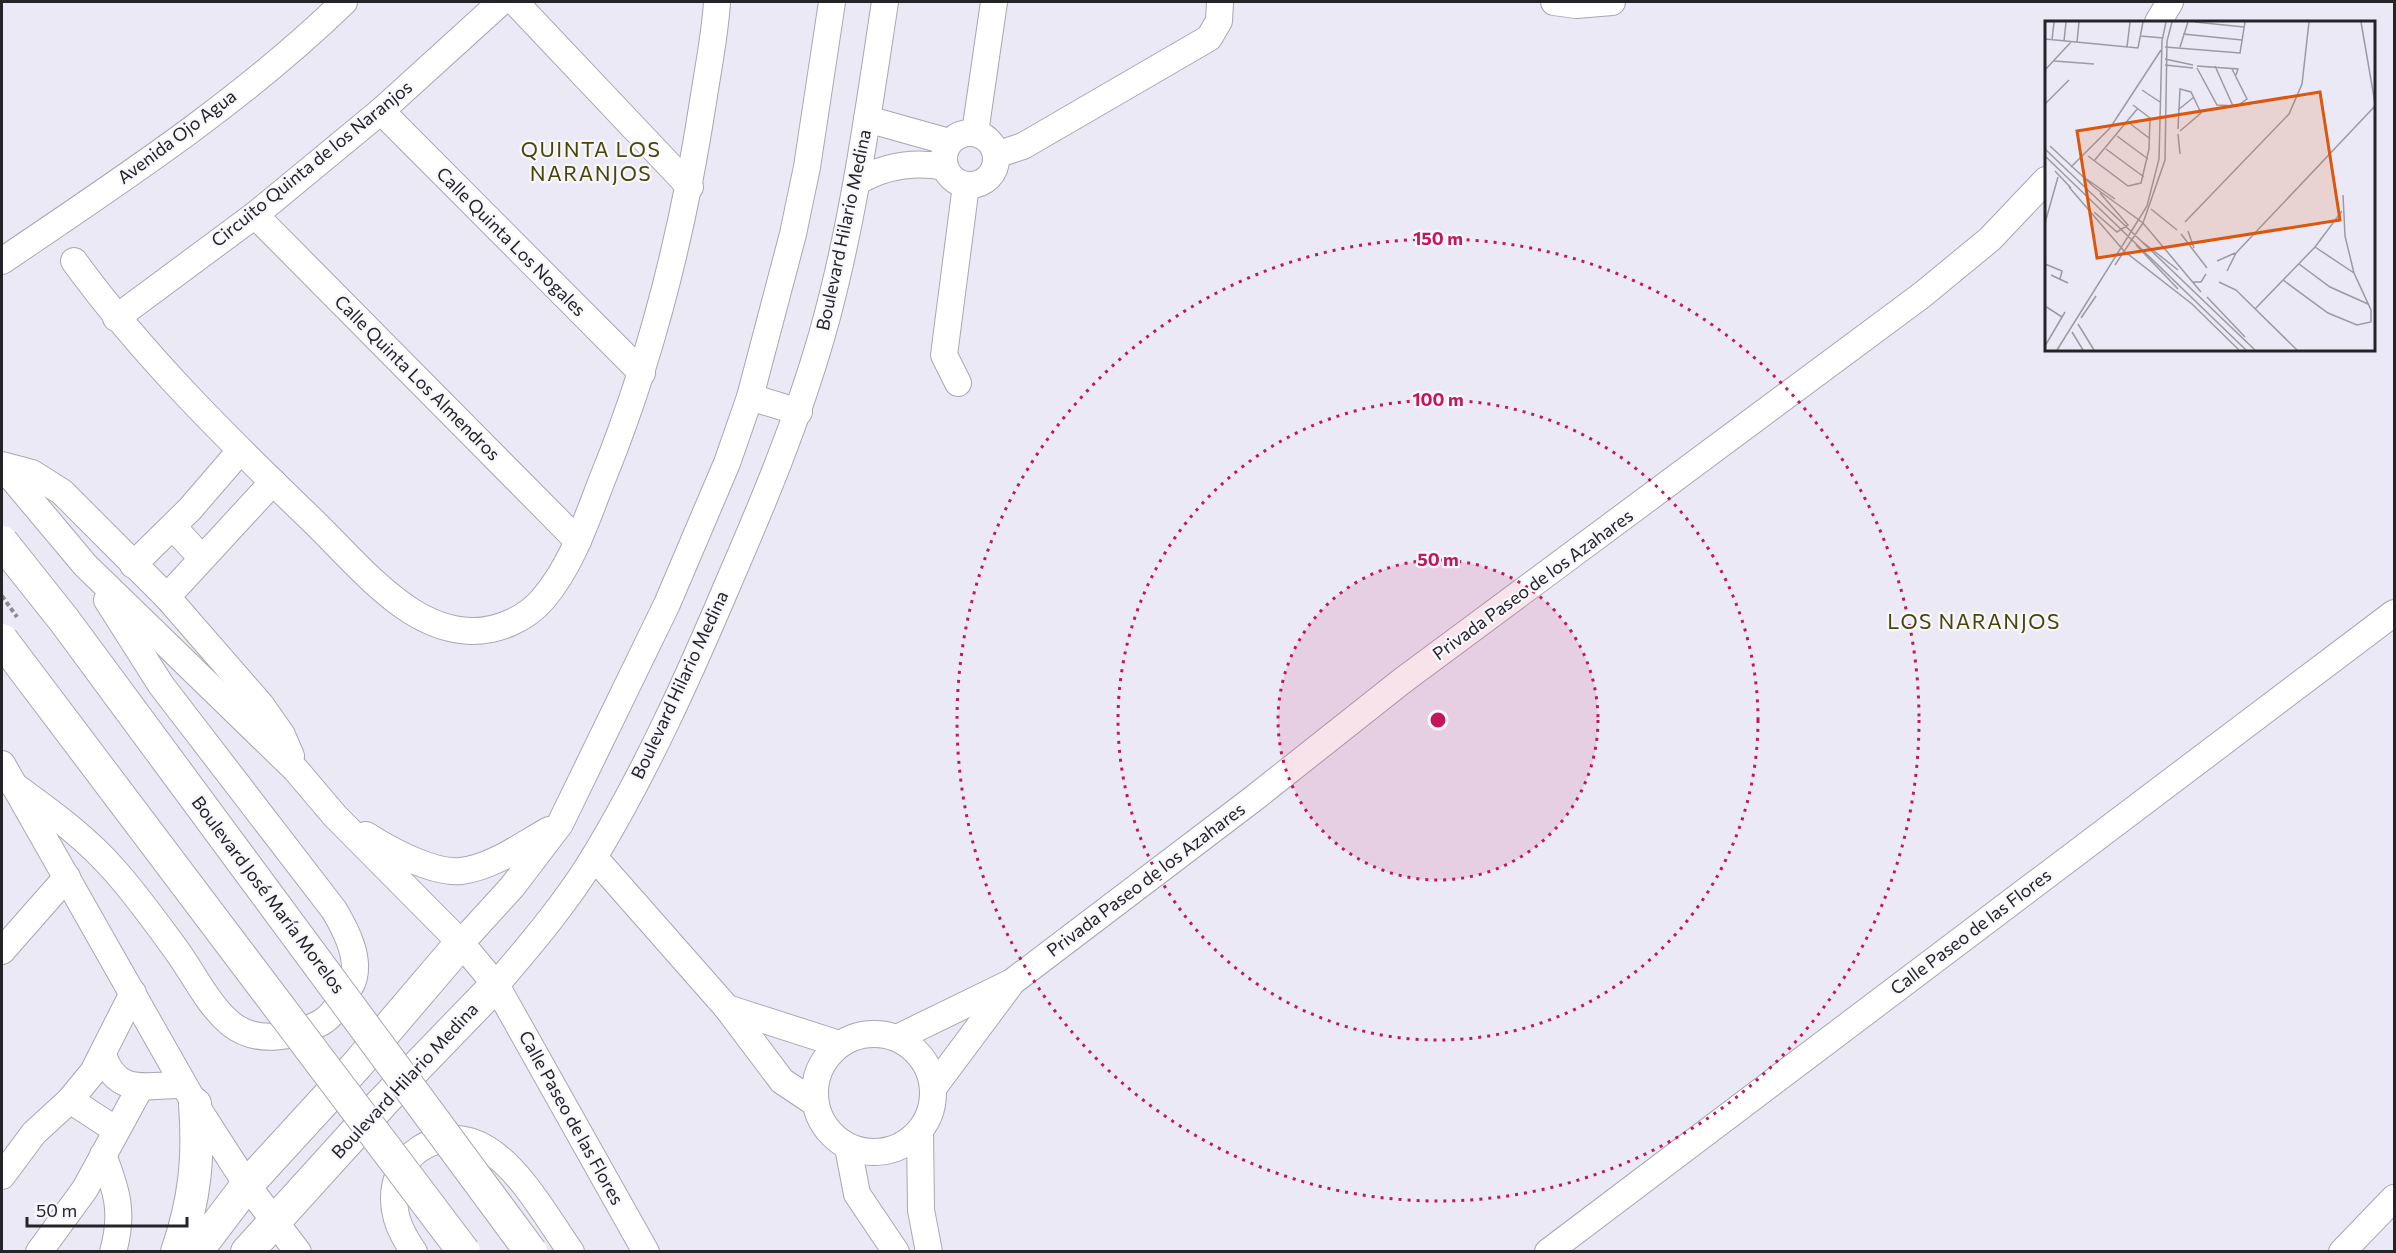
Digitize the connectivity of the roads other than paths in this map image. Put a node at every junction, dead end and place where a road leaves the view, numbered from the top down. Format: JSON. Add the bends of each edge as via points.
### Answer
{"nodes":[{"id":1,"x":344,"y":2,"type":"edge"},
{"id":2,"x":501,"y":2,"type":"edge"},
{"id":3,"x":515,"y":2,"type":"edge"},
{"id":4,"x":717,"y":2,"type":"edge"},
{"id":5,"x":832,"y":2,"type":"edge"},
{"id":6,"x":885,"y":2,"type":"edge"},
{"id":7,"x":994,"y":2,"type":"edge"},
{"id":8,"x":1220,"y":2,"type":"edge"},
{"id":9,"x":1554,"y":2,"type":"edge"},
{"id":10,"x":1612,"y":2,"type":"edge"},
{"id":11,"x":2170,"y":2,"type":"edge"},
{"id":12,"x":2159,"y":21,"type":"edge"},
{"id":13,"x":381,"y":111,"type":"junction"},
{"id":14,"x":867,"y":118,"type":"junction"},
{"id":15,"x":975,"y":133,"type":"junction"},
{"id":16,"x":947,"y":155,"type":"junction"},
{"id":17,"x":996,"y":155,"type":"junction"},
{"id":18,"x":2045,"y":181,"type":"edge"},
{"id":19,"x":857,"y":182,"type":"junction"},
{"id":20,"x":966,"y":184,"type":"junction"},
{"id":21,"x":690,"y":187,"type":"junction"},
{"id":22,"x":255,"y":214,"type":"junction"},
{"id":23,"x":2,"y":261,"type":"edge"},
{"id":24,"x":74,"y":261,"type":"dead end"},
{"id":25,"x":116,"y":318,"type":"junction"},
{"id":26,"x":642,"y":373,"type":"junction"},
{"id":27,"x":958,"y":383,"type":"dead end"},
{"id":28,"x":750,"y":398,"type":"junction"},
{"id":29,"x":799,"y":412,"type":"junction"},
{"id":30,"x":240,"y":451,"type":"junction"},
{"id":31,"x":2,"y":466,"type":"edge"},
{"id":32,"x":273,"y":482,"type":"junction"},
{"id":33,"x":173,"y":527,"type":"junction"},
{"id":34,"x":578,"y":541,"type":"junction"},
{"id":35,"x":2,"y":542,"type":"edge"},
{"id":36,"x":202,"y":558,"type":"junction"},
{"id":37,"x":85,"y":565,"type":"junction"},
{"id":38,"x":133,"y":565,"type":"junction"},
{"id":39,"x":167,"y":597,"type":"junction"},
{"id":40,"x":2394,"y":613,"type":"edge"},
{"id":41,"x":2,"y":640,"type":"edge"},
{"id":42,"x":296,"y":770,"type":"junction"},
{"id":43,"x":7,"y":774,"type":"edge"},
{"id":44,"x":335,"y":816,"type":"junction"},
{"id":45,"x":560,"y":824,"type":"junction"},
{"id":46,"x":594,"y":857,"type":"junction"},
{"id":47,"x":67,"y":877,"type":"junction"},
{"id":48,"x":461,"y":943,"type":"junction"},
{"id":49,"x":2,"y":951,"type":"edge"},
{"id":50,"x":1012,"y":982,"type":"junction"},
{"id":51,"x":496,"y":985,"type":"junction"},
{"id":52,"x":133,"y":993,"type":"junction"},
{"id":53,"x":727,"y":1008,"type":"junction"},
{"id":54,"x":897,"y":1038,"type":"junction"},
{"id":55,"x":838,"y":1044,"type":"junction"},
{"id":56,"x":103,"y":1055,"type":"junction"},
{"id":57,"x":934,"y":1087,"type":"junction"},
{"id":58,"x":140,"y":1088,"type":"junction"},
{"id":59,"x":189,"y":1094,"type":"junction"},
{"id":60,"x":70,"y":1100,"type":"junction"},
{"id":61,"x":815,"y":1103,"type":"junction"},
{"id":62,"x":116,"y":1130,"type":"junction"},
{"id":63,"x":920,"y":1131,"type":"junction"},
{"id":64,"x":848,"y":1147,"type":"junction"},
{"id":65,"x":103,"y":1155,"type":"junction"},
{"id":66,"x":2,"y":1176,"type":"edge"},
{"id":67,"x":247,"y":1185,"type":"junction"},
{"id":68,"x":2394,"y":1198,"type":"edge"},
{"id":69,"x":274,"y":1222,"type":"junction"},
{"id":70,"x":39,"y":1251,"type":"edge"},
{"id":71,"x":113,"y":1251,"type":"edge"},
{"id":72,"x":177,"y":1251,"type":"edge"},
{"id":73,"x":195,"y":1251,"type":"edge"},
{"id":74,"x":247,"y":1251,"type":"edge"},
{"id":75,"x":298,"y":1251,"type":"edge"},
{"id":76,"x":414,"y":1251,"type":"edge"},
{"id":77,"x":464,"y":1251,"type":"edge"},
{"id":78,"x":531,"y":1251,"type":"edge"},
{"id":79,"x":571,"y":1251,"type":"edge"},
{"id":80,"x":646,"y":1251,"type":"edge"},
{"id":81,"x":896,"y":1251,"type":"edge"},
{"id":82,"x":929,"y":1251,"type":"edge"},
{"id":83,"x":1548,"y":1251,"type":"edge"},
{"id":84,"x":2342,"y":1251,"type":"edge"}],
"edges":[{"from":1,"to":23,"type":"street","name":"Avenida Ojo Agua","via":[[155,157]]},
{"from":2,"to":13,"type":"street","name":"Circuito Quinta de los Naranjos"},
{"from":3,"to":21,"type":"street"},
{"from":4,"to":21,"type":"street"},
{"from":5,"to":28,"type":"street","via":[[807,168]]},
{"from":6,"to":14,"type":"street","name":"Boulevard Hilario Medina"},
{"from":7,"to":15,"type":"street"},
{"from":8,"to":17,"type":"street","via":[[1219,21],[1209,38],[1023,147]]},
{"from":9,"to":10,"type":"street"},
{"from":11,"to":12,"type":"street"},
{"from":13,"to":22,"type":"street","name":"Circuito Quinta de los Naranjos"},
{"from":13,"to":26,"type":"street","name":"Calle Quinta Los Nogales"},
{"from":14,"to":16,"type":"street"},
{"from":14,"to":19,"type":"street","name":"Boulevard Hilario Medina"},
{"from":15,"to":16,"type":"street","via":[[956,136]]},
{"from":15,"to":17,"type":"street","via":[[993,144]]},
{"from":16,"to":19,"type":"street","via":[[924,164],[891,167]]},
{"from":16,"to":20,"type":"street","via":[[957,182]]},
{"from":17,"to":20,"type":"street","via":[[992,173],[985,180]]},
{"from":18,"to":50,"type":"street","name":"Privada Paseo de los Azahares","via":[[1989,239],[1922,295],[1402,681]]},
{"from":19,"to":29,"type":"street","name":"Boulevard Hilario Medina","via":[[825,322]]},
{"from":20,"to":27,"type":"street","via":[[944,355]]},
{"from":21,"to":26,"type":"street","via":[[669,281]]},
{"from":22,"to":25,"type":"street","name":"Circuito Quinta de los Naranjos"},
{"from":22,"to":34,"type":"street","name":"Calle Quinta Los Almendros"},
{"from":24,"to":25,"type":"street"},
{"from":25,"to":30,"type":"street"},
{"from":26,"to":34,"type":"street"},
{"from":28,"to":29,"type":"street"},
{"from":28,"to":45,"type":"street","via":[[727,464],[667,604]]},
{"from":29,"to":46,"type":"street","name":"Boulevard Hilario Medina","via":[[708,631],[663,728]]},
{"from":30,"to":32,"type":"street"},
{"from":30,"to":33,"type":"street"},
{"from":31,"to":37,"type":"street"},
{"from":31,"to":38,"type":"street","via":[[32,473],[62,492]]},
{"from":32,"to":34,"type":"street","via":[[383,587],[410,610],[441,627],[473,631],[499,628],[523,616],[542,601]]},
{"from":32,"to":36,"type":"street"},
{"from":33,"to":36,"type":"street"},
{"from":33,"to":38,"type":"street"},
{"from":35,"to":78,"type":"main road","name":"Boulevard José María Morelos","bridge":true,"via":[[64,620]]},
{"from":36,"to":39,"type":"street"},
{"from":37,"to":42,"type":"street"},
{"from":37,"to":43,"type":"street","via":[[161,685],[334,910],[350,939],[354,959],[352,984],[323,1021],[296,1034],[272,1038],[234,1026],[216,1011],[178,952],[116,871]]},
{"from":38,"to":39,"type":"street"},
{"from":39,"to":42,"type":"street","via":[[261,705],[282,735]]},
{"from":40,"to":83,"type":"street","name":"Calle Paseo de las Flores"},
{"from":41,"to":77,"type":"main road","bridge":true},
{"from":42,"to":44,"type":"street"},
{"from":43,"to":47,"type":"street"},
{"from":44,"to":45,"type":"street","via":[[386,848],[419,863],[459,871],[487,864]]},
{"from":44,"to":48,"type":"street","name":"Calle Paseo de las Flores"},
{"from":45,"to":48,"type":"street","via":[[512,887]]},
{"from":46,"to":51,"type":"street","name":"Boulevard Hilario Medina","via":[[548,924]]},
{"from":46,"to":53,"type":"street"},
{"from":47,"to":49,"type":"street"},
{"from":47,"to":52,"type":"street"},
{"from":48,"to":51,"type":"street","name":"Calle Paseo de las Flores"},
{"from":48,"to":67,"type":"main road"},
{"from":50,"to":54,"type":"street","name":"Privada Paseo de los Azahares"},
{"from":50,"to":57,"type":"street","name":"Privada Paseo de los Azahares"},
{"from":51,"to":69,"type":"main road","name":"Boulevard Hilario Medina"},
{"from":51,"to":80,"type":"street","name":"Calle Paseo de las Flores"},
{"from":52,"to":56,"type":"street"},
{"from":52,"to":59,"type":"street"},
{"from":53,"to":55,"type":"street"},
{"from":53,"to":61,"type":"street","via":[[783,1081]]},
{"from":54,"to":55,"type":"street","via":[[877,1033],[857,1035]]},
{"from":54,"to":57,"type":"street","via":[[915,1049],[928,1066]]},
{"from":55,"to":61,"type":"street","via":[[815,1081]]},
{"from":56,"to":58,"type":"street","via":[[112,1074]]},
{"from":56,"to":60,"type":"street"},
{"from":57,"to":63,"type":"street","via":[[929,1118]]},
{"from":58,"to":59,"type":"street"},
{"from":58,"to":62,"type":"street"},
{"from":59,"to":67,"type":"street"},
{"from":59,"to":72,"type":"main road","via":[[198,1154],[194,1198]]},
{"from":60,"to":62,"type":"street"},
{"from":60,"to":66,"type":"street","via":[[34,1133]]},
{"from":61,"to":64,"type":"street","via":[[832,1136]]},
{"from":62,"to":65,"type":"street"},
{"from":63,"to":64,"type":"street","via":[[899,1148],[874,1153]]},
{"from":63,"to":82,"type":"street","via":[[921,1210]]},
{"from":64,"to":81,"type":"street","via":[[857,1194]]},
{"from":65,"to":70,"type":"street","via":[[85,1190]]},
{"from":65,"to":71,"type":"street","via":[[119,1205],[120,1228]]},
{"from":67,"to":69,"type":"street"},
{"from":67,"to":73,"type":"main road"},
{"from":68,"to":84,"type":"street"},
{"from":69,"to":74,"type":"main road","name":"Boulevard Hilario Medina"},
{"from":69,"to":75,"type":"street"},
{"from":76,"to":79,"type":"street","via":[[394,1209],[402,1165],[415,1149],[439,1139],[458,1139],[486,1148],[508,1165]]}]}
